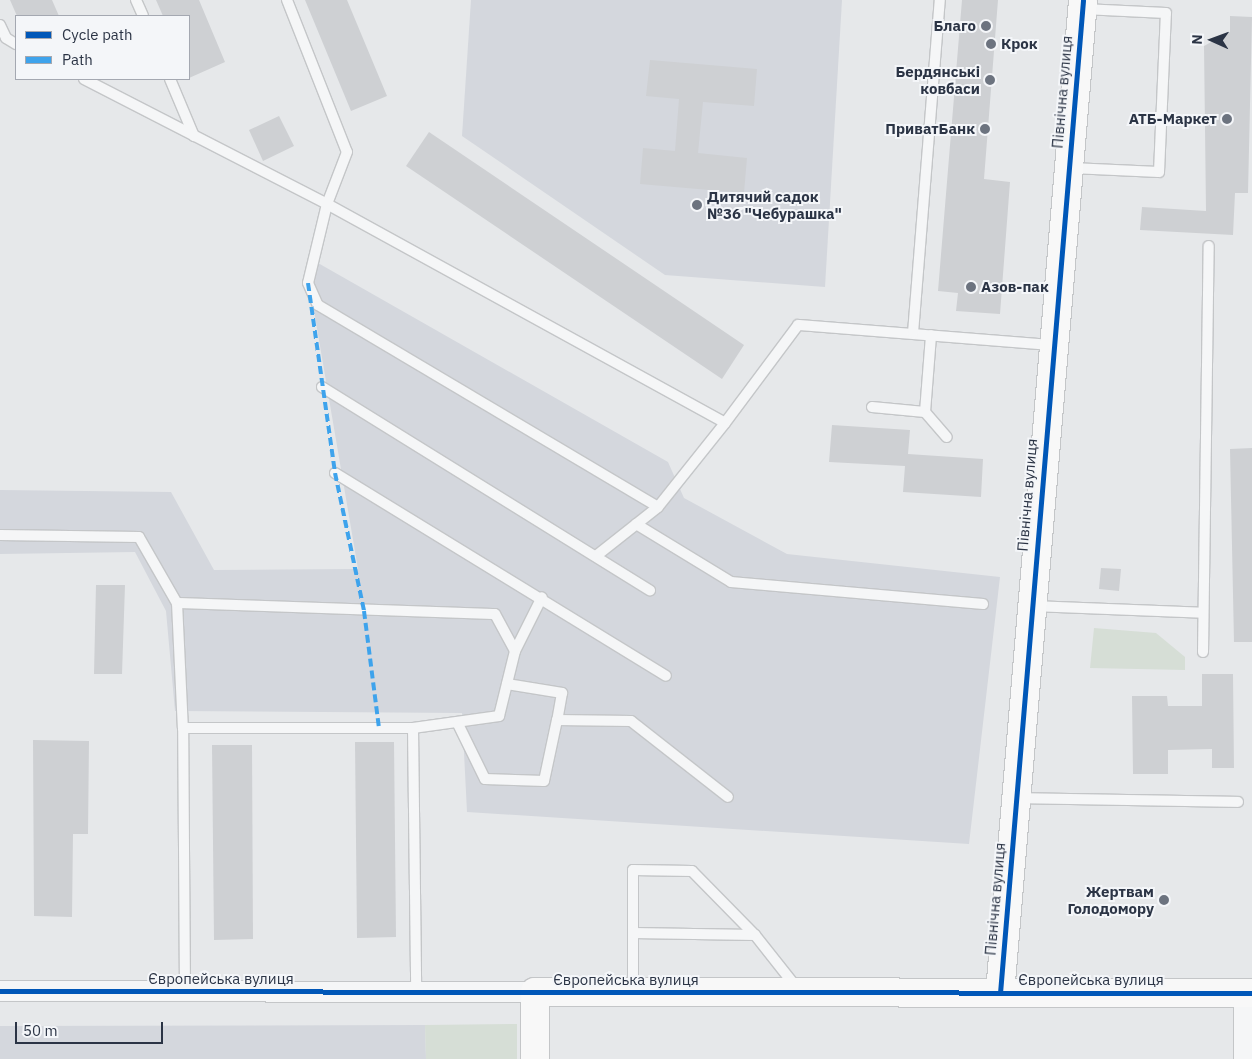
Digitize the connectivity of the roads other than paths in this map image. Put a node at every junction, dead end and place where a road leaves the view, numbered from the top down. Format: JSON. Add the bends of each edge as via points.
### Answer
{"nodes":[{"id":1,"x":136,"y":0,"type":"edge"},
{"id":2,"x":287,"y":0,"type":"edge"},
{"id":3,"x":940,"y":0,"type":"edge"},
{"id":4,"x":1082,"y":4,"type":"edge"},
{"id":5,"x":143,"y":15,"type":"edge"},
{"id":6,"x":0,"y":25,"type":"edge"},
{"id":7,"x":3,"y":40,"type":"edge"},
{"id":8,"x":15,"y":44,"type":"edge"},
{"id":9,"x":86,"y":80,"type":"edge"},
{"id":10,"x":170,"y":80,"type":"edge"},
{"id":11,"x":194,"y":136,"type":"junction"},
{"id":12,"x":1068,"y":168,"type":"junction"},
{"id":13,"x":327,"y":204,"type":"junction"},
{"id":14,"x":1209,"y":246,"type":"dead end"},
{"id":15,"x":913,"y":333,"type":"junction"},
{"id":16,"x":931,"y":335,"type":"junction"},
{"id":17,"x":1052,"y":345,"type":"junction"},
{"id":18,"x":322,"y":387,"type":"dead end"},
{"id":19,"x":872,"y":408,"type":"dead end"},
{"id":20,"x":925,"y":412,"type":"junction"},
{"id":21,"x":725,"y":423,"type":"junction"},
{"id":22,"x":947,"y":437,"type":"dead end"},
{"id":23,"x":335,"y":473,"type":"dead end"},
{"id":24,"x":658,"y":507,"type":"junction"},
{"id":25,"x":636,"y":524,"type":"junction"},
{"id":26,"x":0,"y":535,"type":"edge"},
{"id":27,"x":596,"y":556,"type":"junction"},
{"id":28,"x":650,"y":590,"type":"dead end"},
{"id":29,"x":542,"y":597,"type":"junction"},
{"id":30,"x":176,"y":603,"type":"junction"},
{"id":31,"x":983,"y":604,"type":"dead end"},
{"id":32,"x":1031,"y":606,"type":"junction"},
{"id":33,"x":1203,"y":613,"type":"junction"},
{"id":34,"x":516,"y":651,"type":"junction"},
{"id":35,"x":1203,"y":652,"type":"dead end"},
{"id":36,"x":666,"y":676,"type":"dead end"},
{"id":37,"x":507,"y":684,"type":"junction"},
{"id":38,"x":557,"y":720,"type":"junction"},
{"id":39,"x":458,"y":724,"type":"junction"},
{"id":40,"x":183,"y":728,"type":"junction"},
{"id":41,"x":413,"y":728,"type":"junction"},
{"id":42,"x":728,"y":797,"type":"dead end"},
{"id":43,"x":1016,"y":798,"type":"junction"},
{"id":44,"x":1238,"y":802,"type":"dead end"},
{"id":45,"x":633,"y":933,"type":"junction"},
{"id":46,"x":755,"y":935,"type":"junction"},
{"id":47,"x":0,"y":990,"type":"edge"},
{"id":48,"x":185,"y":991,"type":"junction"},
{"id":49,"x":416,"y":992,"type":"junction"},
{"id":50,"x":535,"y":992,"type":"junction"},
{"id":51,"x":632,"y":992,"type":"junction"},
{"id":52,"x":801,"y":993,"type":"junction"},
{"id":53,"x":1000,"y":993,"type":"junction"},
{"id":54,"x":1248,"y":993,"type":"edge"},
{"id":55,"x":535,"y":1059,"type":"edge"},
{"id":56,"x":1244,"y":1059,"type":"edge"}],
"edges":[{"from":1,"to":5,"type":"lane"},
{"from":2,"to":13,"type":"lane","via":[[347,152]]},
{"from":3,"to":15,"type":"lane"},
{"from":4,"to":12,"type":"street","name":"Північна вулиця"},
{"from":4,"to":12,"type":"lane","via":[[1166,13],[1158,172]]},
{"from":6,"to":7,"type":"lane"},
{"from":7,"to":8,"type":"lane"},
{"from":9,"to":11,"type":"lane"},
{"from":10,"to":11,"type":"lane"},
{"from":11,"to":13,"type":"lane"},
{"from":12,"to":17,"type":"street","name":"Північна вулиця"},
{"from":13,"to":21,"type":"lane"},
{"from":13,"to":24,"type":"lane","via":[[308,283],[318,305]]},
{"from":14,"to":33,"type":"lane"},
{"from":15,"to":16,"type":"lane"},
{"from":15,"to":21,"type":"lane","via":[[798,325]]},
{"from":16,"to":17,"type":"lane"},
{"from":16,"to":20,"type":"lane"},
{"from":17,"to":32,"type":"street","name":"Північна вулиця"},
{"from":18,"to":27,"type":"lane"},
{"from":19,"to":20,"type":"lane"},
{"from":20,"to":22,"type":"lane"},
{"from":21,"to":24,"type":"lane"},
{"from":23,"to":29,"type":"lane"},
{"from":24,"to":25,"type":"lane"},
{"from":25,"to":27,"type":"lane"},
{"from":25,"to":31,"type":"lane","via":[[731,582]]},
{"from":26,"to":30,"type":"lane","via":[[139,537]]},
{"from":27,"to":28,"type":"lane"},
{"from":29,"to":34,"type":"lane"},
{"from":29,"to":36,"type":"lane"},
{"from":30,"to":34,"type":"lane","via":[[495,614]]},
{"from":30,"to":40,"type":"lane"},
{"from":32,"to":33,"type":"lane"},
{"from":32,"to":43,"type":"street","name":"Північна вулиця"},
{"from":33,"to":35,"type":"lane"},
{"from":34,"to":37,"type":"lane"},
{"from":37,"to":38,"type":"lane","via":[[562,693]]},
{"from":37,"to":39,"type":"lane","via":[[499,716]]},
{"from":38,"to":39,"type":"lane","via":[[544,781],[485,779]]},
{"from":38,"to":42,"type":"lane","via":[[632,722]]},
{"from":39,"to":41,"type":"lane"},
{"from":40,"to":41,"type":"lane"},
{"from":40,"to":48,"type":"lane"},
{"from":41,"to":49,"type":"lane"},
{"from":43,"to":44,"type":"lane"},
{"from":43,"to":53,"type":"street","name":"Північна вулиця"},
{"from":45,"to":46,"type":"lane"},
{"from":45,"to":46,"type":"lane","via":[[633,870],[692,871]]},
{"from":45,"to":51,"type":"lane"},
{"from":46,"to":52,"type":"lane"},
{"from":47,"to":48,"type":"street","name":"Європейська вулиця"},
{"from":48,"to":49,"type":"street","name":"Європейська вулиця"},
{"from":49,"to":50,"type":"street","name":"Європейська вулиця"},
{"from":50,"to":51,"type":"street","name":"Європейська вулиця"},
{"from":50,"to":55,"type":"street"},
{"from":51,"to":52,"type":"street","name":"Європейська вулиця"},
{"from":52,"to":53,"type":"street","name":"Європейська вулиця"},
{"from":53,"to":54,"type":"street","name":"Європейська вулиця"},
{"from":54,"to":56,"type":"street"}]}
